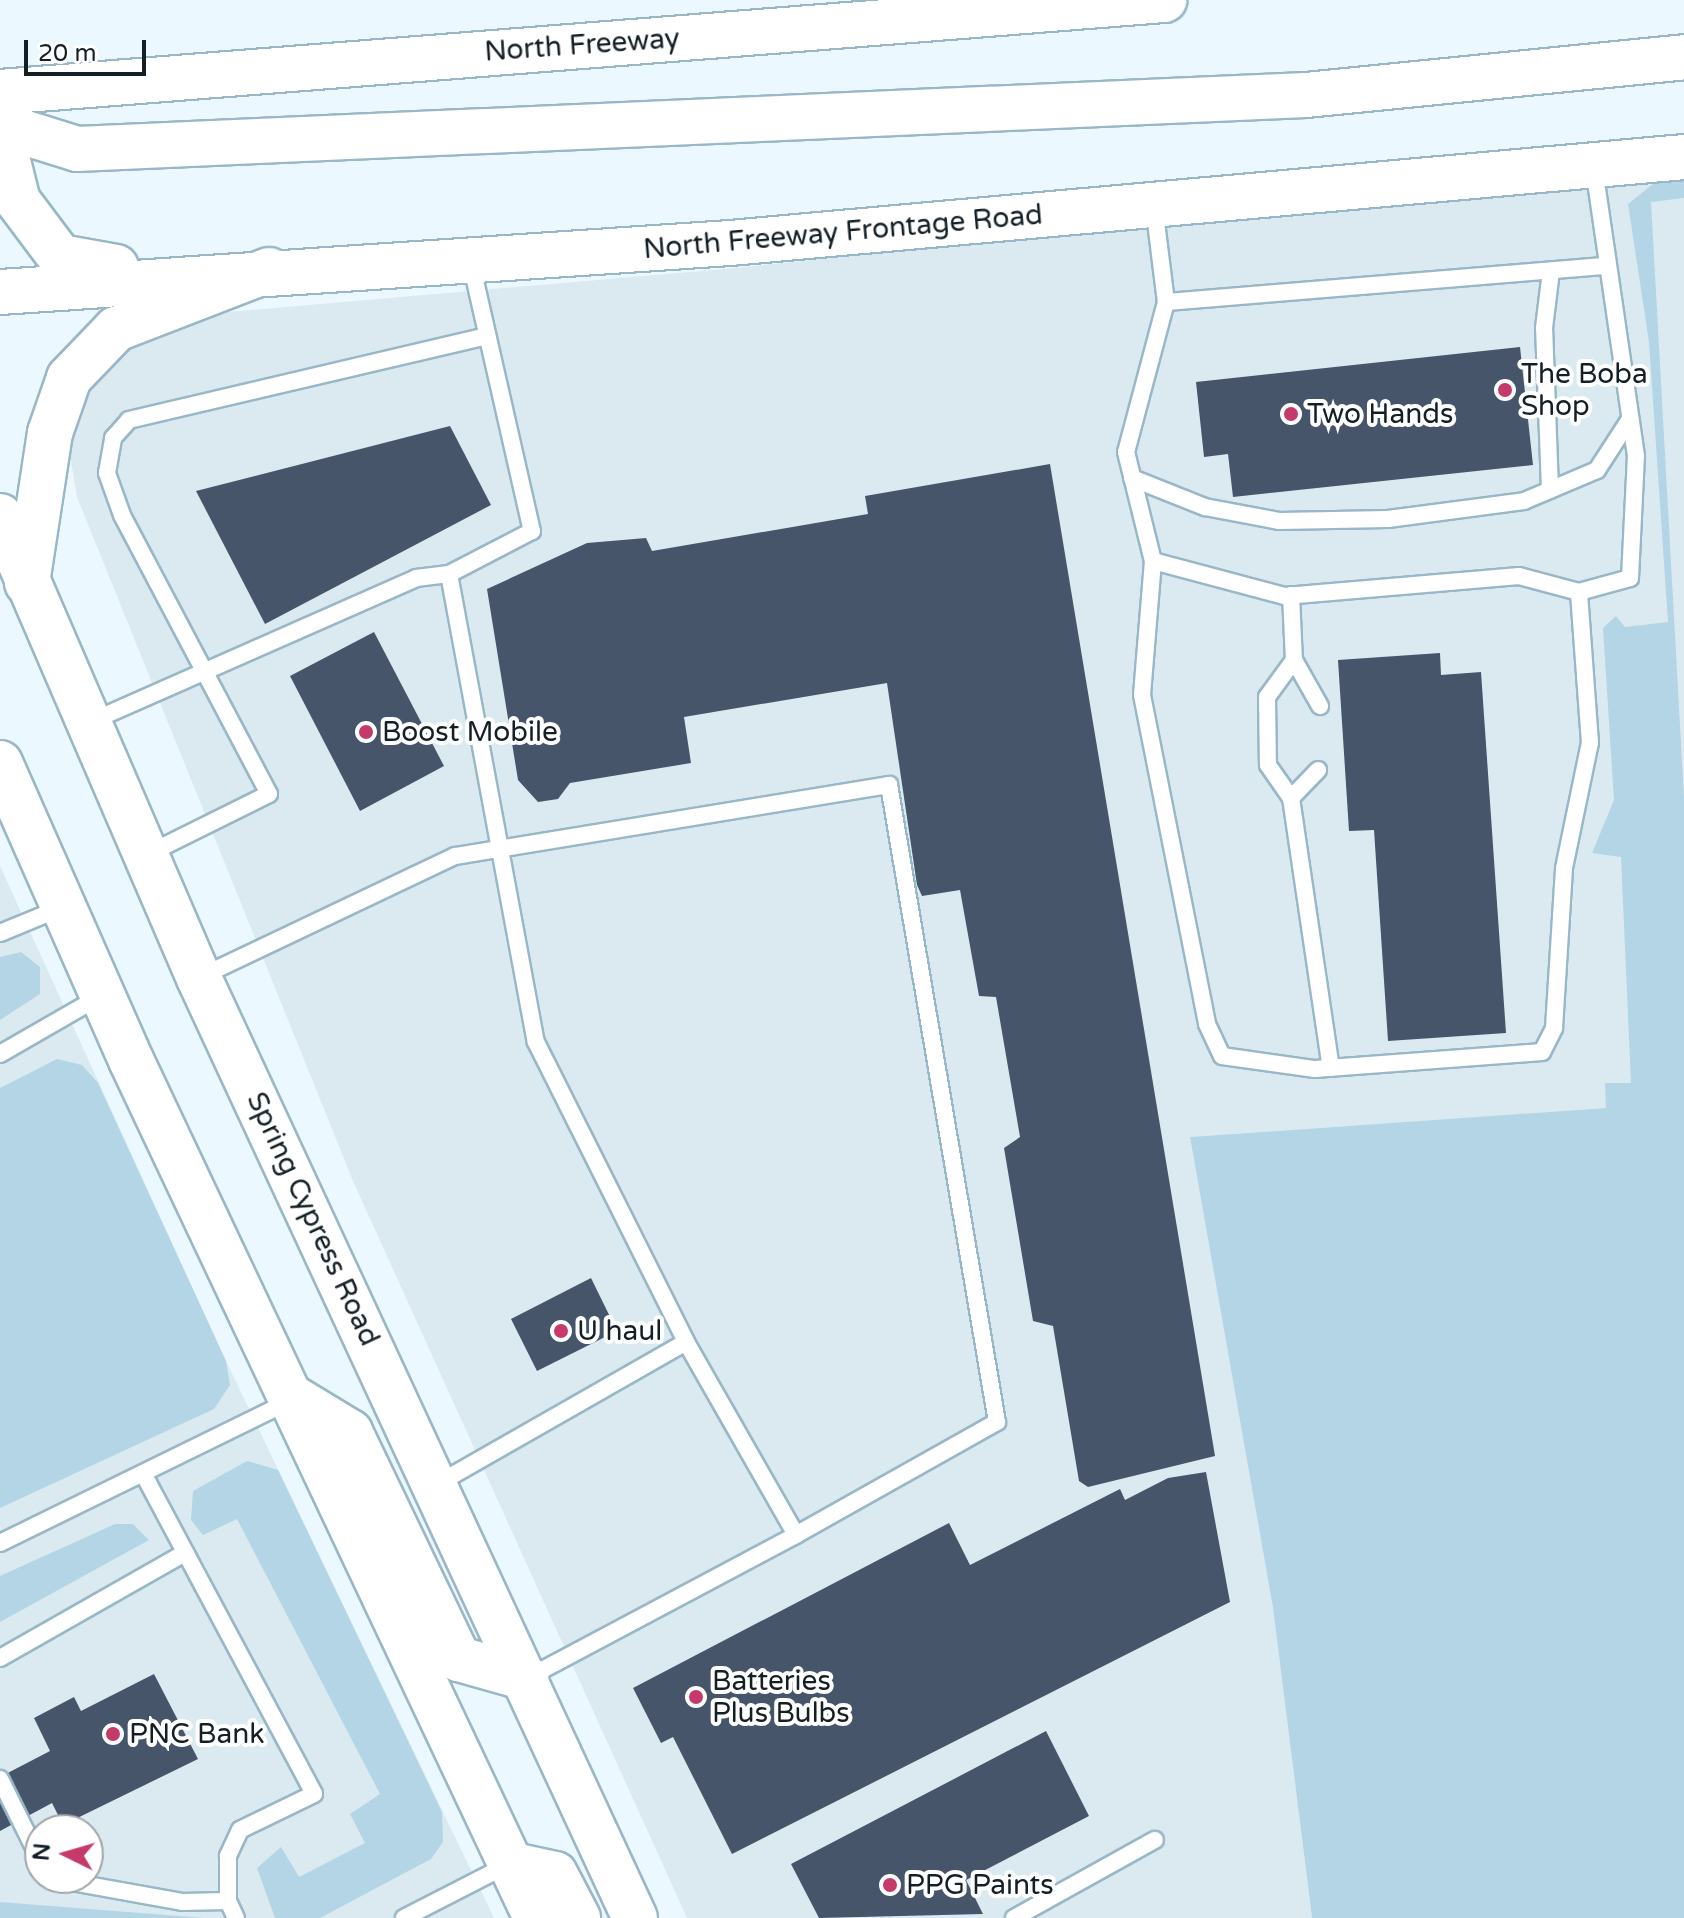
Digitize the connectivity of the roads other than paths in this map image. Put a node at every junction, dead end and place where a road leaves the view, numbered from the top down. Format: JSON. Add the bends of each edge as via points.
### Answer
{"nodes":[{"id":1,"x":1164,"y":0,"type":"edge"},
{"id":2,"x":1684,"y":57,"type":"edge"},
{"id":3,"x":0,"y":92,"type":"edge"},
{"id":4,"x":0,"y":127,"type":"edge"},
{"id":5,"x":1684,"y":157,"type":"edge"},
{"id":6,"x":1593,"y":165,"type":"junction"},
{"id":7,"x":1154,"y":205,"type":"junction"},
{"id":8,"x":470,"y":259,"type":"junction"},
{"id":9,"x":1608,"y":266,"type":"junction"},
{"id":10,"x":269,"y":270,"type":"junction"},
{"id":11,"x":1551,"y":271,"type":"junction"},
{"id":12,"x":170,"y":277,"type":"junction"},
{"id":13,"x":0,"y":292,"type":"edge"},
{"id":14,"x":1166,"y":302,"type":"junction"},
{"id":15,"x":487,"y":336,"type":"junction"},
{"id":16,"x":1630,"y":419,"type":"junction"},
{"id":17,"x":1132,"y":478,"type":"junction"},
{"id":18,"x":1550,"y":490,"type":"junction"},
{"id":19,"x":0,"y":516,"type":"edge"},
{"id":20,"x":1153,"y":561,"type":"junction"},
{"id":21,"x":449,"y":574,"type":"junction"},
{"id":22,"x":27,"y":586,"type":"junction"},
{"id":23,"x":1579,"y":592,"type":"junction"},
{"id":24,"x":1291,"y":595,"type":"junction"},
{"id":25,"x":1294,"y":660,"type":"junction"},
{"id":26,"x":209,"y":673,"type":"junction"},
{"id":27,"x":1320,"y":706,"type":"dead end"},
{"id":28,"x":87,"y":723,"type":"junction"},
{"id":29,"x":0,"y":763,"type":"edge"},
{"id":30,"x":1318,"y":770,"type":"dead end"},
{"id":31,"x":1291,"y":798,"type":"junction"},
{"id":32,"x":501,"y":851,"type":"junction"},
{"id":33,"x":144,"y":856,"type":"junction"},
{"id":34,"x":65,"y":907,"type":"junction"},
{"id":35,"x":0,"y":933,"type":"edge"},
{"id":36,"x":199,"y":978,"type":"junction"},
{"id":37,"x":104,"y":995,"type":"junction"},
{"id":38,"x":0,"y":1054,"type":"edge"},
{"id":39,"x":1331,"y":1068,"type":"junction"},
{"id":40,"x":686,"y":1342,"type":"junction"},
{"id":41,"x":294,"y":1398,"type":"junction"},
{"id":42,"x":145,"y":1477,"type":"junction"},
{"id":43,"x":439,"y":1483,"type":"junction"},
{"id":44,"x":796,"y":1535,"type":"junction"},
{"id":45,"x":0,"y":1543,"type":"edge"},
{"id":46,"x":185,"y":1553,"type":"junction"},
{"id":47,"x":0,"y":1658,"type":"edge"},
{"id":48,"x":526,"y":1678,"type":"junction"},
{"id":49,"x":0,"y":1779,"type":"edge"},
{"id":50,"x":24,"y":1828,"type":"edge"},
{"id":51,"x":1155,"y":1840,"type":"dead end"},
{"id":52,"x":509,"y":1864,"type":"junction"},
{"id":53,"x":104,"y":1888,"type":"edge"},
{"id":54,"x":228,"y":1901,"type":"junction"},
{"id":55,"x":236,"y":1918,"type":"edge"},
{"id":56,"x":405,"y":1918,"type":"edge"},
{"id":57,"x":536,"y":1918,"type":"edge"},
{"id":58,"x":578,"y":1918,"type":"edge"},
{"id":59,"x":635,"y":1918,"type":"edge"},
{"id":60,"x":1014,"y":1918,"type":"edge"}],
"edges":[{"from":1,"to":3,"type":"main road","name":"North Freeway"},
{"from":2,"to":4,"type":"main road","via":[[1306,95],[77,149]]},
{"from":4,"to":12,"type":"main road","via":[[18,201],[60,257]]},
{"from":5,"to":6,"type":"main road","name":"North Freeway Frontage Road"},
{"from":6,"to":7,"type":"main road","name":"North Freeway Frontage Road"},
{"from":6,"to":9,"type":"lane"},
{"from":7,"to":8,"type":"main road","name":"North Freeway Frontage Road"},
{"from":7,"to":14,"type":"lane"},
{"from":8,"to":10,"type":"main road","name":"North Freeway Frontage Road"},
{"from":8,"to":15,"type":"lane"},
{"from":9,"to":11,"type":"lane"},
{"from":9,"to":16,"type":"lane"},
{"from":10,"to":12,"type":"main road","name":"North Freeway Frontage Road"},
{"from":10,"to":22,"type":"main road","via":[[116,329],[69,378],[50,433]]},
{"from":11,"to":14,"type":"lane"},
{"from":11,"to":18,"type":"lane","via":[[1544,328]]},
{"from":12,"to":13,"type":"main road","name":"North Freeway Frontage Road"},
{"from":14,"to":17,"type":"lane","via":[[1126,452]]},
{"from":15,"to":21,"type":"lane","via":[[532,531]]},
{"from":15,"to":26,"type":"lane","via":[[129,420],[113,438],[107,473],[122,515]]},
{"from":16,"to":18,"type":"lane","via":[[1597,470]]},
{"from":16,"to":23,"type":"lane","via":[[1636,456],[1630,578]]},
{"from":17,"to":18,"type":"lane","via":[[1205,507],[1279,521],[1388,519],[1524,501]]},
{"from":17,"to":20,"type":"lane"},
{"from":19,"to":22,"type":"main road","name":"Spring Cypress Road"},
{"from":20,"to":24,"type":"lane"},
{"from":20,"to":39,"type":"lane","via":[[1142,695],[1207,1024],[1222,1056]]},
{"from":21,"to":26,"type":"lane","via":[[416,578]]},
{"from":21,"to":32,"type":"lane"},
{"from":22,"to":28,"type":"main road","name":"Spring Cypress Road"},
{"from":23,"to":24,"type":"lane","via":[[1519,576]]},
{"from":23,"to":39,"type":"lane","via":[[1590,743],[1564,868],[1554,1028],[1542,1052]]},
{"from":24,"to":25,"type":"lane"},
{"from":25,"to":27,"type":"lane"},
{"from":25,"to":31,"type":"lane","via":[[1267,697],[1268,765]]},
{"from":26,"to":28,"type":"lane"},
{"from":26,"to":33,"type":"lane","via":[[269,794]]},
{"from":28,"to":33,"type":"main road","name":"Spring Cypress Road"},
{"from":29,"to":34,"type":"main road"},
{"from":30,"to":31,"type":"lane"},
{"from":31,"to":39,"type":"lane"},
{"from":32,"to":36,"type":"lane","via":[[455,856]]},
{"from":32,"to":40,"type":"lane","via":[[536,1042]]},
{"from":32,"to":44,"type":"lane","via":[[889,785],[997,1422]]},
{"from":33,"to":36,"type":"main road","name":"Spring Cypress Road"},
{"from":34,"to":35,"type":"lane"},
{"from":34,"to":37,"type":"main road"},
{"from":36,"to":43,"type":"main road","name":"Spring Cypress Road"},
{"from":37,"to":38,"type":"lane"},
{"from":37,"to":41,"type":"main road"},
{"from":40,"to":43,"type":"lane"},
{"from":40,"to":44,"type":"lane"},
{"from":41,"to":42,"type":"lane"},
{"from":41,"to":48,"type":"main road","via":[[350,1432],[459,1659]]},
{"from":41,"to":52,"type":"main road"},
{"from":42,"to":45,"type":"lane"},
{"from":42,"to":46,"type":"lane"},
{"from":43,"to":48,"type":"main road","name":"Spring Cypress Road"},
{"from":44,"to":48,"type":"lane"},
{"from":46,"to":47,"type":"lane"},
{"from":46,"to":54,"type":"lane","via":[[314,1794],[240,1830],[228,1856]]},
{"from":48,"to":59,"type":"main road","name":"Spring Cypress Road"},
{"from":49,"to":50,"type":"lane"},
{"from":51,"to":60,"type":"lane"},
{"from":52,"to":56,"type":"lane"},
{"from":52,"to":57,"type":"main road"},
{"from":52,"to":58,"type":"main road","via":[[555,1874]]},
{"from":53,"to":54,"type":"lane","via":[[182,1902]]},
{"from":54,"to":55,"type":"lane"}]}
